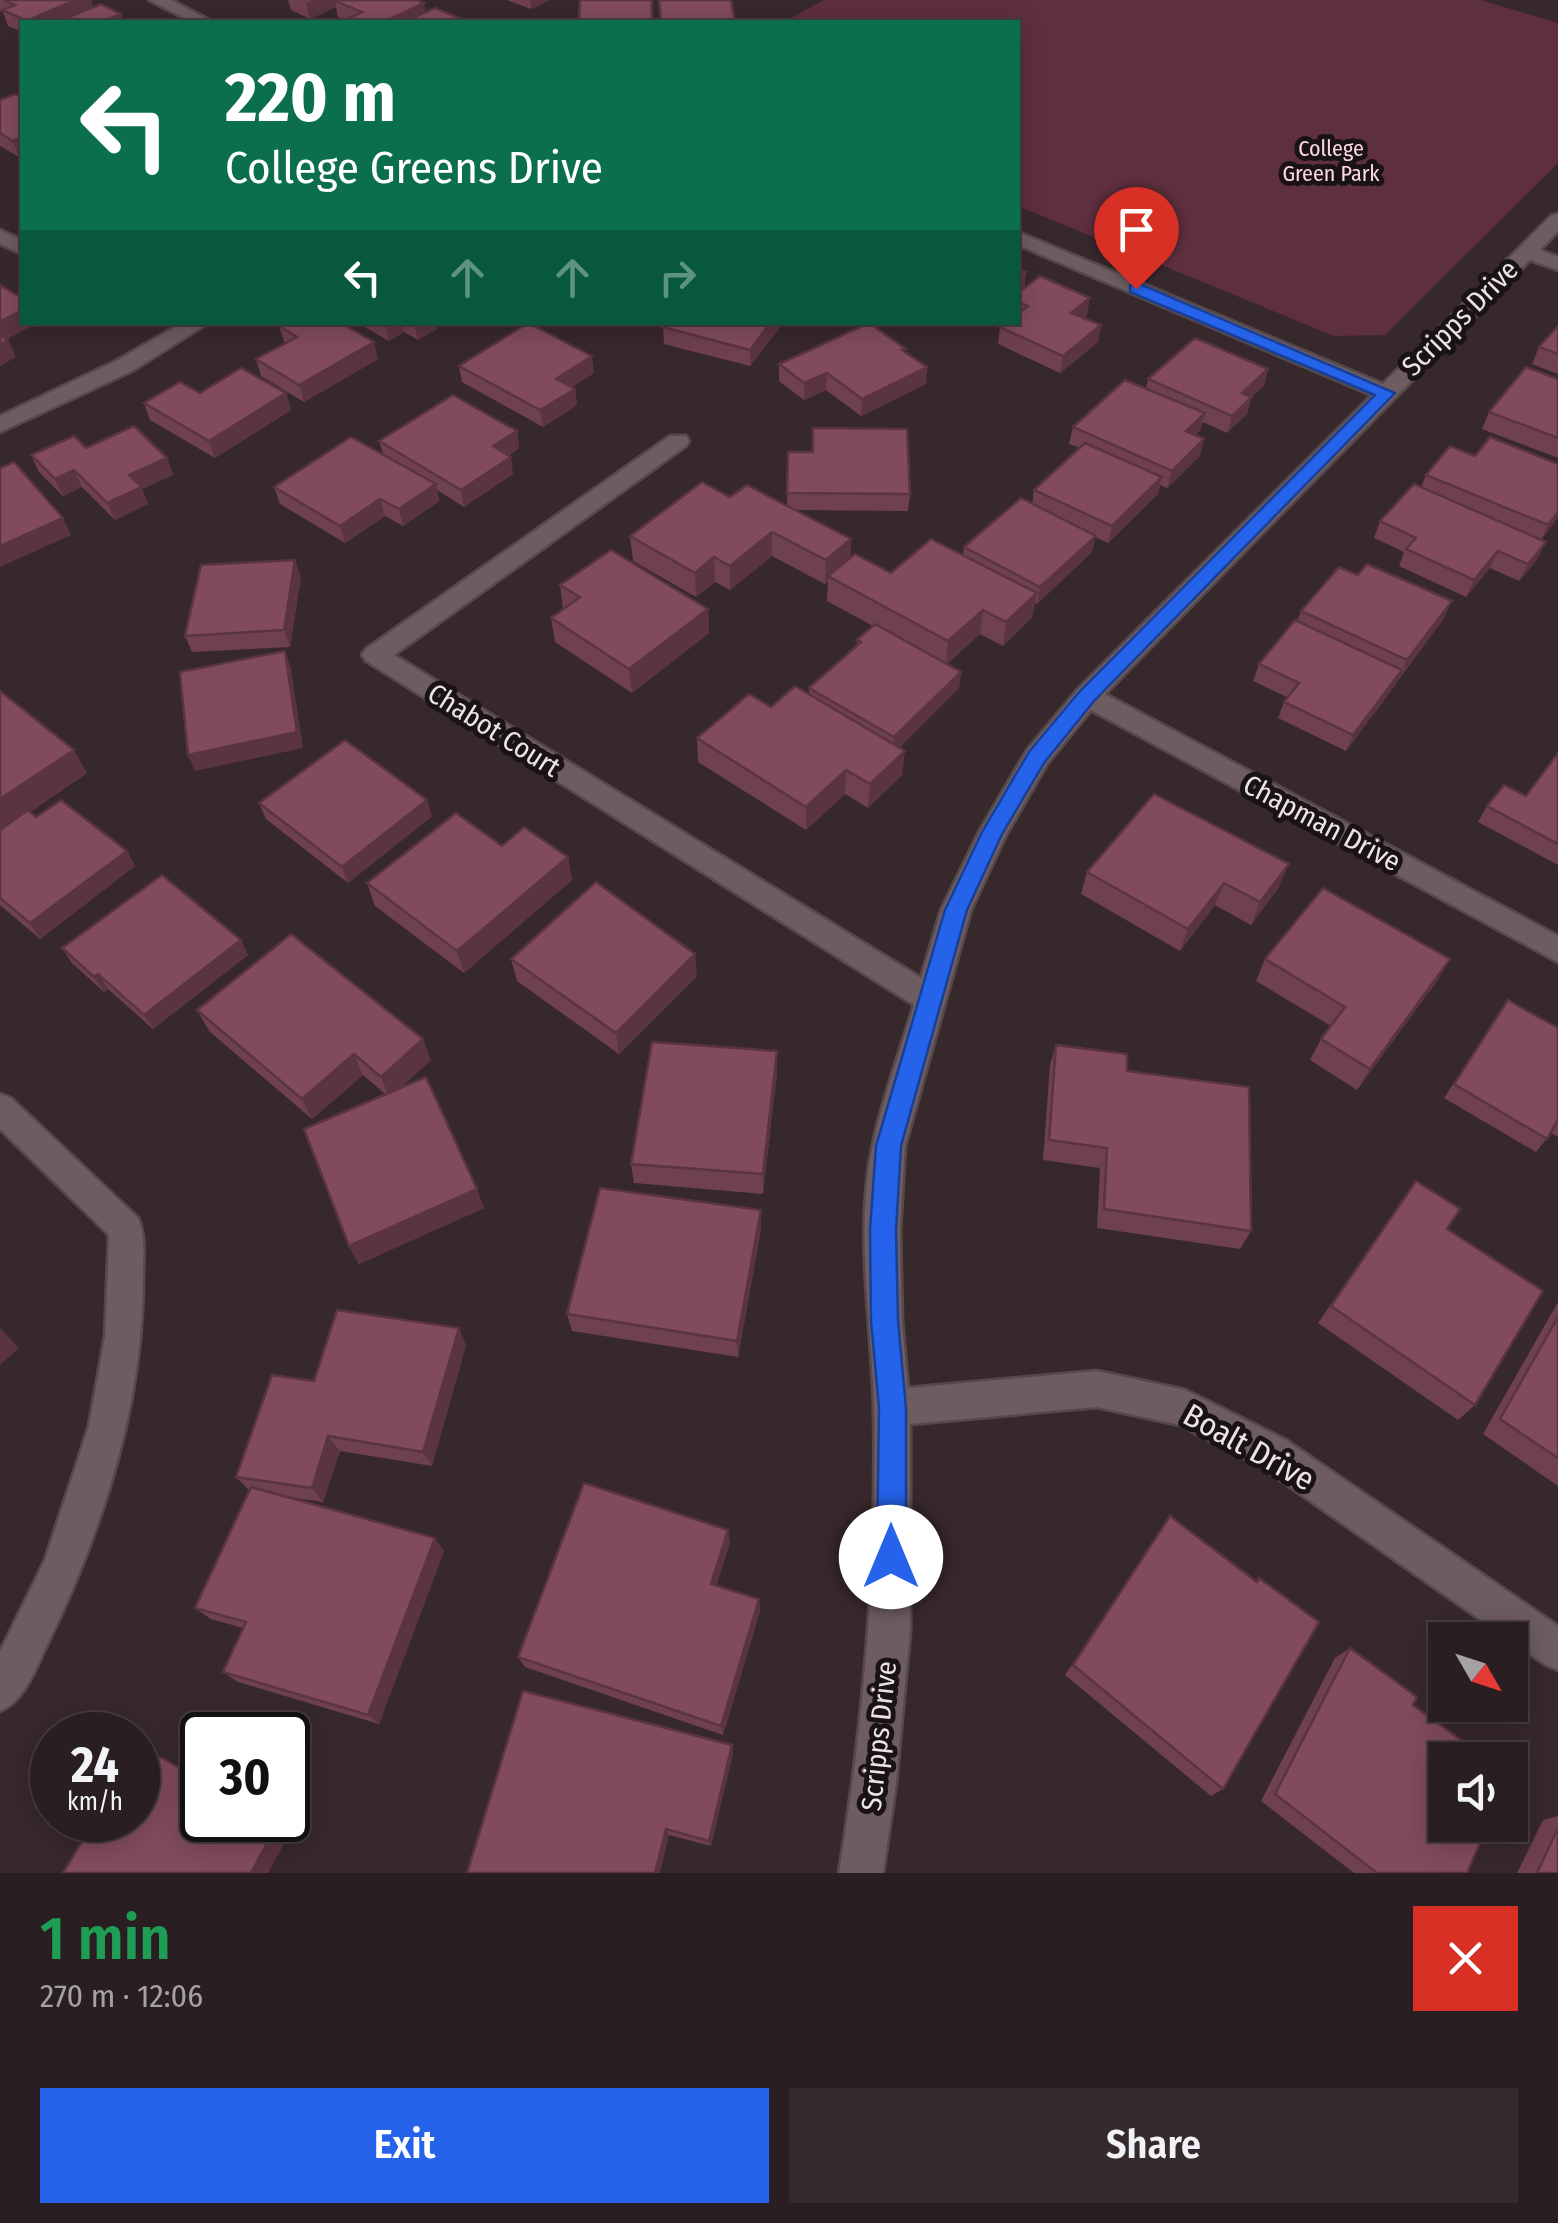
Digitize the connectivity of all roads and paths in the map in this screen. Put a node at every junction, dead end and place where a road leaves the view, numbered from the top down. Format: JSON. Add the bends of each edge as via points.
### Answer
{"nodes":[{"id":1,"x":157,"y":0,"type":"edge"},
{"id":2,"x":201,"y":20,"type":"edge"},
{"id":3,"x":1558,"y":220,"type":"edge"},
{"id":4,"x":1020,"y":239,"type":"edge"},
{"id":5,"x":1526,"y":252,"type":"junction"},
{"id":6,"x":1558,"y":264,"type":"edge"},
{"id":7,"x":183,"y":326,"type":"edge"},
{"id":8,"x":1386,"y":393,"type":"junction"},
{"id":9,"x":0,"y":424,"type":"edge"},
{"id":10,"x":678,"y":441,"type":"dead end"},
{"id":11,"x":1087,"y":696,"type":"junction"},
{"id":12,"x":1558,"y":950,"type":"edge"},
{"id":13,"x":930,"y":1000,"type":"junction"},
{"id":14,"x":0,"y":1108,"type":"edge"},
{"id":15,"x":892,"y":1408,"type":"junction"},
{"id":16,"x":1558,"y":1650,"type":"edge"},
{"id":17,"x":0,"y":1691,"type":"edge"},
{"id":18,"x":861,"y":1873,"type":"edge"}],
"edges":[{"from":1,"to":2,"type":"street"},
{"from":3,"to":5,"type":"street","name":"Scripps Drive"},
{"from":4,"to":8,"type":"street"},
{"from":5,"to":6,"type":"street"},
{"from":5,"to":8,"type":"street","name":"Scripps Drive"},
{"from":7,"to":9,"type":"street","via":[[124,366]]},
{"from":8,"to":11,"type":"street","name":"Scripps Drive"},
{"from":10,"to":13,"type":"street","name":"Chabot Court","via":[[375,655]]},
{"from":11,"to":12,"type":"street","name":"Chapman Drive"},
{"from":11,"to":13,"type":"street","name":"Scripps Drive","via":[[1037,758],[992,832],[956,910]]},
{"from":13,"to":15,"type":"street","name":"Scripps Drive","via":[[889,1146],[883,1266]]},
{"from":14,"to":17,"type":"street","via":[[126,1228],[123,1336],[102,1450],[64,1560]]},
{"from":15,"to":16,"type":"street","name":"Boalt Drive","via":[[1097,1388],[1185,1408],[1273,1453]]},
{"from":15,"to":18,"type":"street","name":"Scripps Drive","via":[[890,1632]]}]}
